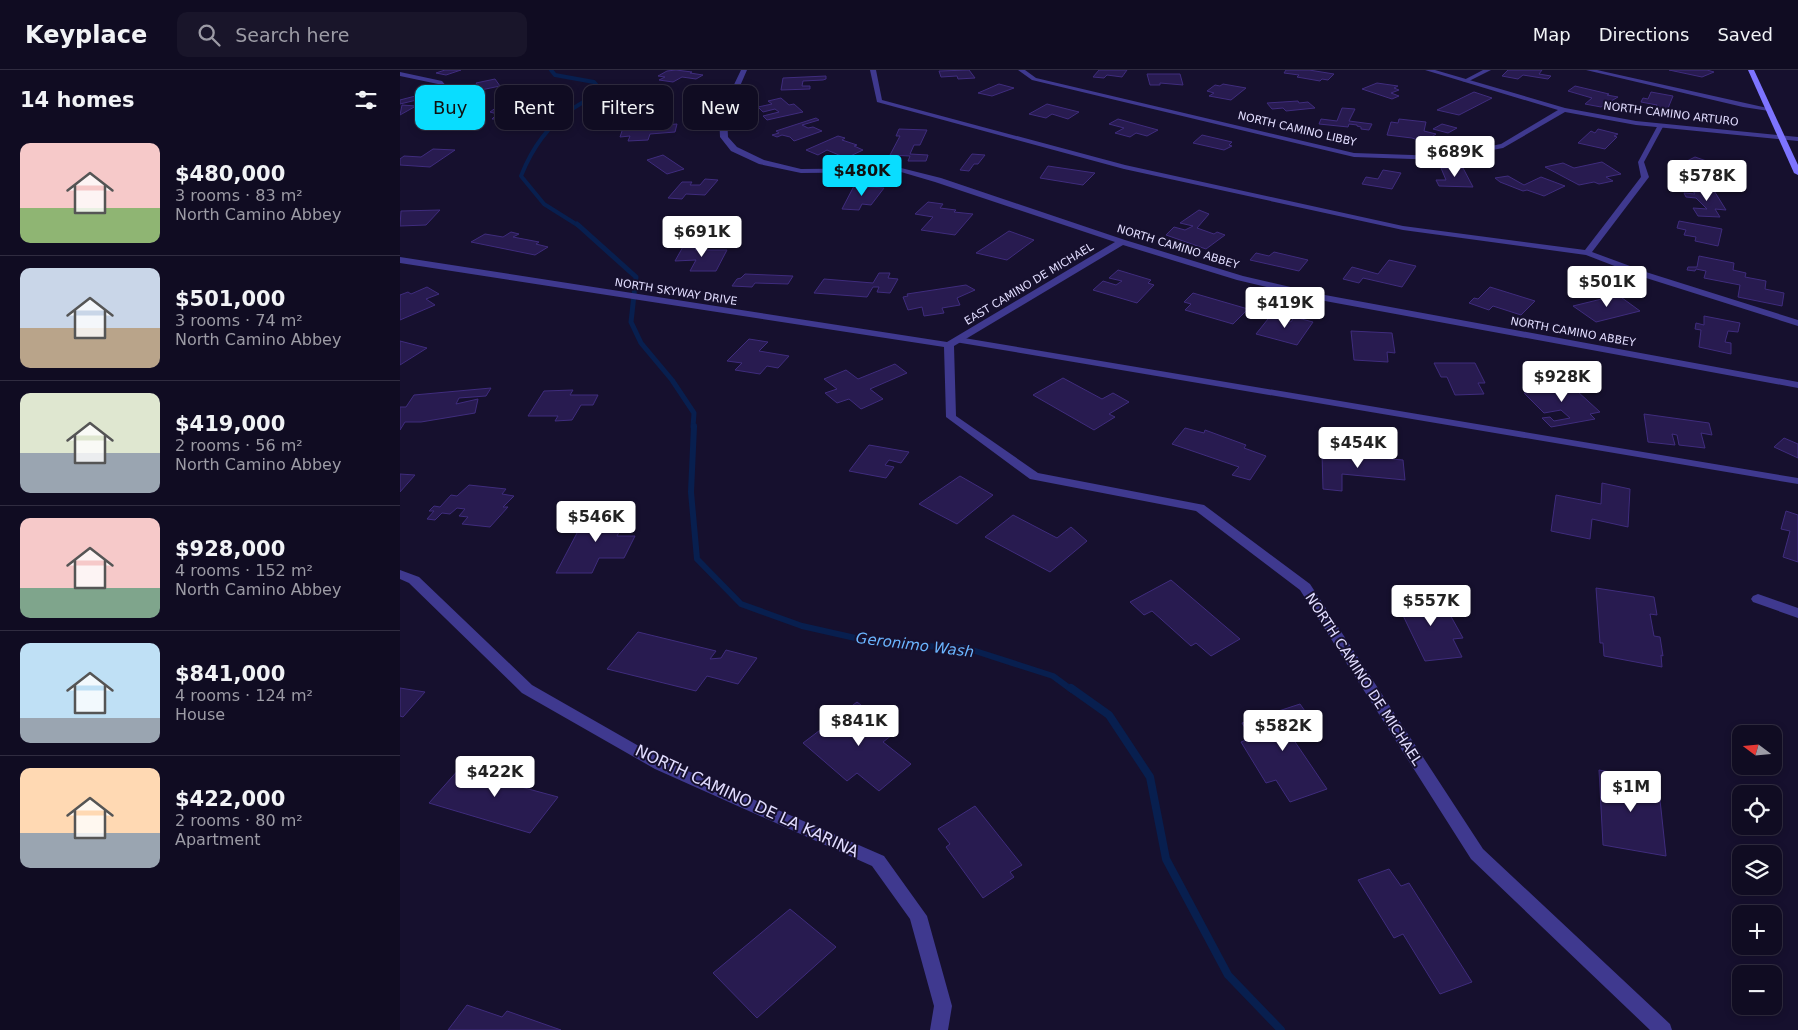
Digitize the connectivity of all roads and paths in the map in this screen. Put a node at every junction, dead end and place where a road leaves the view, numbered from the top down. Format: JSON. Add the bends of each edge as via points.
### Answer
{"nodes":[{"id":1,"x":744,"y":70,"type":"edge"},
{"id":2,"x":873,"y":70,"type":"edge"},
{"id":3,"x":1021,"y":70,"type":"edge"},
{"id":4,"x":1428,"y":70,"type":"edge"},
{"id":5,"x":1488,"y":70,"type":"edge"},
{"id":6,"x":1590,"y":70,"type":"edge"},
{"id":7,"x":1751,"y":70,"type":"edge"},
{"id":8,"x":400,"y":74,"type":"edge"},
{"id":9,"x":1465,"y":81,"type":"junction"},
{"id":10,"x":442,"y":85,"type":"edge"},
{"id":11,"x":1769,"y":109,"type":"junction"},
{"id":12,"x":1564,"y":110,"type":"junction"},
{"id":13,"x":1661,"y":125,"type":"junction"},
{"id":14,"x":1782,"y":138,"type":"junction"},
{"id":15,"x":1798,"y":139,"type":"edge"},
{"id":16,"x":1798,"y":173,"type":"edge"},
{"id":17,"x":1122,"y":242,"type":"junction"},
{"id":18,"x":1587,"y":253,"type":"junction"},
{"id":19,"x":400,"y":260,"type":"edge"},
{"id":20,"x":1798,"y":323,"type":"edge"},
{"id":21,"x":954,"y":342,"type":"junction"},
{"id":22,"x":1798,"y":385,"type":"edge"},
{"id":23,"x":1798,"y":481,"type":"edge"},
{"id":24,"x":400,"y":574,"type":"edge"},
{"id":25,"x":1758,"y":599,"type":"dead end"},
{"id":26,"x":1798,"y":613,"type":"edge"},
{"id":27,"x":939,"y":1030,"type":"edge"},
{"id":28,"x":1663,"y":1030,"type":"edge"}],
"edges":[{"from":1,"to":17,"type":"street","name":"NORTH CAMINO ABBEY","via":[[724,116],[724,137],[734,150],[762,162],[801,171],[902,170]]},
{"from":2,"to":18,"type":"lane","via":[[879,101],[1124,167],[1403,228]]},
{"from":3,"to":12,"type":"street","name":"NORTH CAMINO LIBBY","via":[[1034,79],[1354,155],[1441,158],[1503,146]]},
{"from":4,"to":9,"type":"street","name":"NORTH CAMINO ARTURO"},
{"from":5,"to":9,"type":"lane"},
{"from":6,"to":11,"type":"lane"},
{"from":7,"to":11,"type":"main road"},
{"from":8,"to":10,"type":"street"},
{"from":9,"to":12,"type":"street","name":"NORTH CAMINO ARTURO"},
{"from":11,"to":14,"type":"main road"},
{"from":12,"to":13,"type":"street","name":"NORTH CAMINO ARTURO"},
{"from":13,"to":14,"type":"street","name":"NORTH CAMINO ARTURO"},
{"from":13,"to":18,"type":"lane","via":[[1641,162],[1645,177]]},
{"from":14,"to":15,"type":"street","name":"NORTH CAMINO ARTURO"},
{"from":14,"to":16,"type":"main road"},
{"from":17,"to":21,"type":"street","name":"EAST CAMINO DE MICHAEL"},
{"from":17,"to":22,"type":"street","name":"NORTH CAMINO ABBEY","via":[[1240,278],[1325,298]]},
{"from":18,"to":20,"type":"lane"},
{"from":19,"to":21,"type":"street","name":"NORTH SKYWAY DRIVE"},
{"from":21,"to":23,"type":"lane"},
{"from":21,"to":28,"type":"street","name":"NORTH CAMINO DE MICHAEL","via":[[951,417],[1034,476],[1200,508],[1305,587],[1477,854]]},
{"from":24,"to":27,"type":"street","name":"NORTH CAMINO DE LA KARINA","via":[[414,580],[527,690],[660,765],[878,861],[918,916],[943,1006]]},
{"from":25,"to":26,"type":"street"}]}
